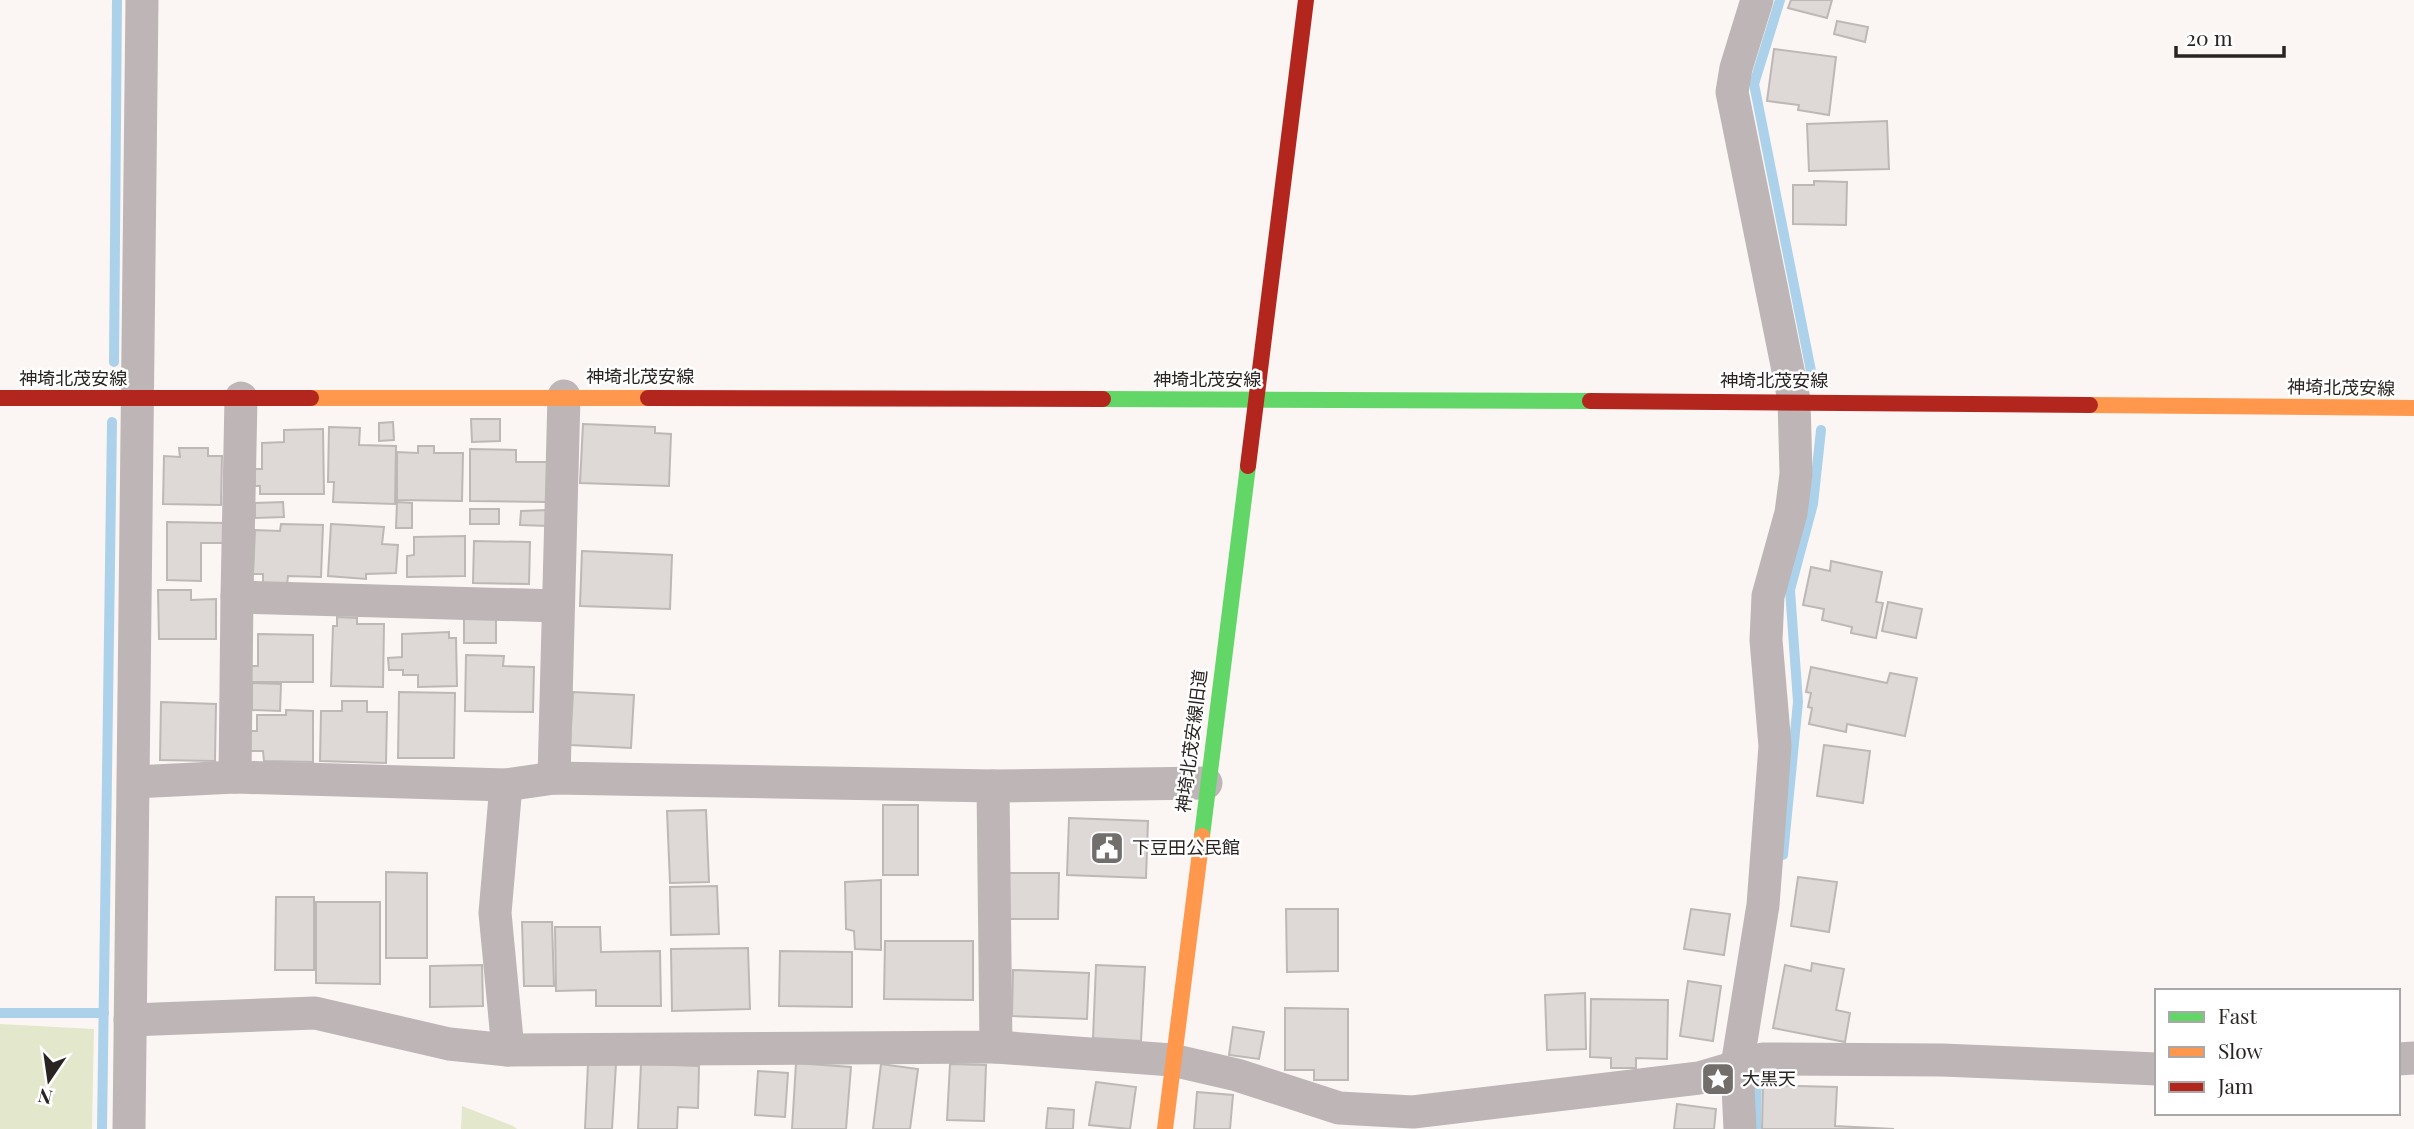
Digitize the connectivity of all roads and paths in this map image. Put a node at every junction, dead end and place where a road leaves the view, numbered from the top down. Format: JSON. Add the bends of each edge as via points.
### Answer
{"nodes":[{"id":1,"x":142,"y":0,"type":"edge"},
{"id":2,"x":1306,"y":0,"type":"edge"},
{"id":3,"x":1757,"y":0,"type":"edge"},
{"id":4,"x":564,"y":396,"type":"junction"},
{"id":5,"x":0,"y":398,"type":"edge"},
{"id":6,"x":139,"y":398,"type":"junction"},
{"id":7,"x":241,"y":398,"type":"junction"},
{"id":8,"x":1255,"y":399,"type":"junction"},
{"id":9,"x":1794,"y":400,"type":"junction"},
{"id":10,"x":2414,"y":408,"type":"edge"},
{"id":11,"x":237,"y":597,"type":"junction"},
{"id":12,"x":558,"y":606,"type":"junction"},
{"id":13,"x":236,"y":777,"type":"junction"},
{"id":14,"x":554,"y":778,"type":"junction"},
{"id":15,"x":134,"y":782,"type":"junction"},
{"id":16,"x":1206,"y":783,"type":"junction"},
{"id":17,"x":506,"y":785,"type":"junction"},
{"id":18,"x":993,"y":786,"type":"junction"},
{"id":19,"x":130,"y":1020,"type":"junction"},
{"id":20,"x":996,"y":1047,"type":"junction"},
{"id":21,"x":508,"y":1050,"type":"junction"},
{"id":22,"x":1172,"y":1060,"type":"junction"},
{"id":23,"x":1750,"y":1062,"type":"junction"},
{"id":24,"x":2155,"y":1069,"type":"edge"},
{"id":25,"x":129,"y":1129,"type":"edge"},
{"id":26,"x":1165,"y":1129,"type":"edge"},
{"id":27,"x":1740,"y":1129,"type":"edge"}],
"edges":[{"from":1,"to":6,"type":"street"},
{"from":2,"to":8,"type":"main road","name":"神埼北茂安線旧道"},
{"from":3,"to":9,"type":"street","via":[[1732,92]]},
{"from":4,"to":7,"type":"main road","name":"神埼北茂安線"},
{"from":4,"to":8,"type":"main road","name":"神埼北茂安線"},
{"from":4,"to":12,"type":"street"},
{"from":5,"to":6,"type":"main road","name":"神埼北茂安線"},
{"from":6,"to":7,"type":"main road","name":"神埼北茂安線"},
{"from":6,"to":15,"type":"street"},
{"from":7,"to":11,"type":"street"},
{"from":8,"to":9,"type":"main road","name":"神埼北茂安線"},
{"from":8,"to":16,"type":"main road","name":"神埼北茂安線旧道"},
{"from":9,"to":10,"type":"main road","name":"神埼北茂安線"},
{"from":9,"to":23,"type":"street","via":[[1793,500],[1768,596],[1766,640],[1775,746]]},
{"from":11,"to":12,"type":"street"},
{"from":11,"to":13,"type":"street"},
{"from":12,"to":14,"type":"street"},
{"from":13,"to":15,"type":"street"},
{"from":13,"to":17,"type":"street"},
{"from":14,"to":17,"type":"street"},
{"from":14,"to":18,"type":"street"},
{"from":15,"to":19,"type":"street"},
{"from":16,"to":18,"type":"street"},
{"from":16,"to":22,"type":"main road","name":"神埼北茂安線旧道"},
{"from":17,"to":21,"type":"street","via":[[495,913]]},
{"from":18,"to":20,"type":"street"},
{"from":19,"to":21,"type":"street","via":[[315,1013],[449,1044]]},
{"from":19,"to":25,"type":"street"},
{"from":20,"to":21,"type":"street"},
{"from":20,"to":22,"type":"street"},
{"from":22,"to":23,"type":"street","via":[[1237,1075],[1339,1108],[1413,1112],[1699,1078]]},
{"from":22,"to":26,"type":"main road","name":"神埼北茂安線旧道"},
{"from":23,"to":24,"type":"street","via":[[1942,1060]]},
{"from":23,"to":27,"type":"street"}]}
